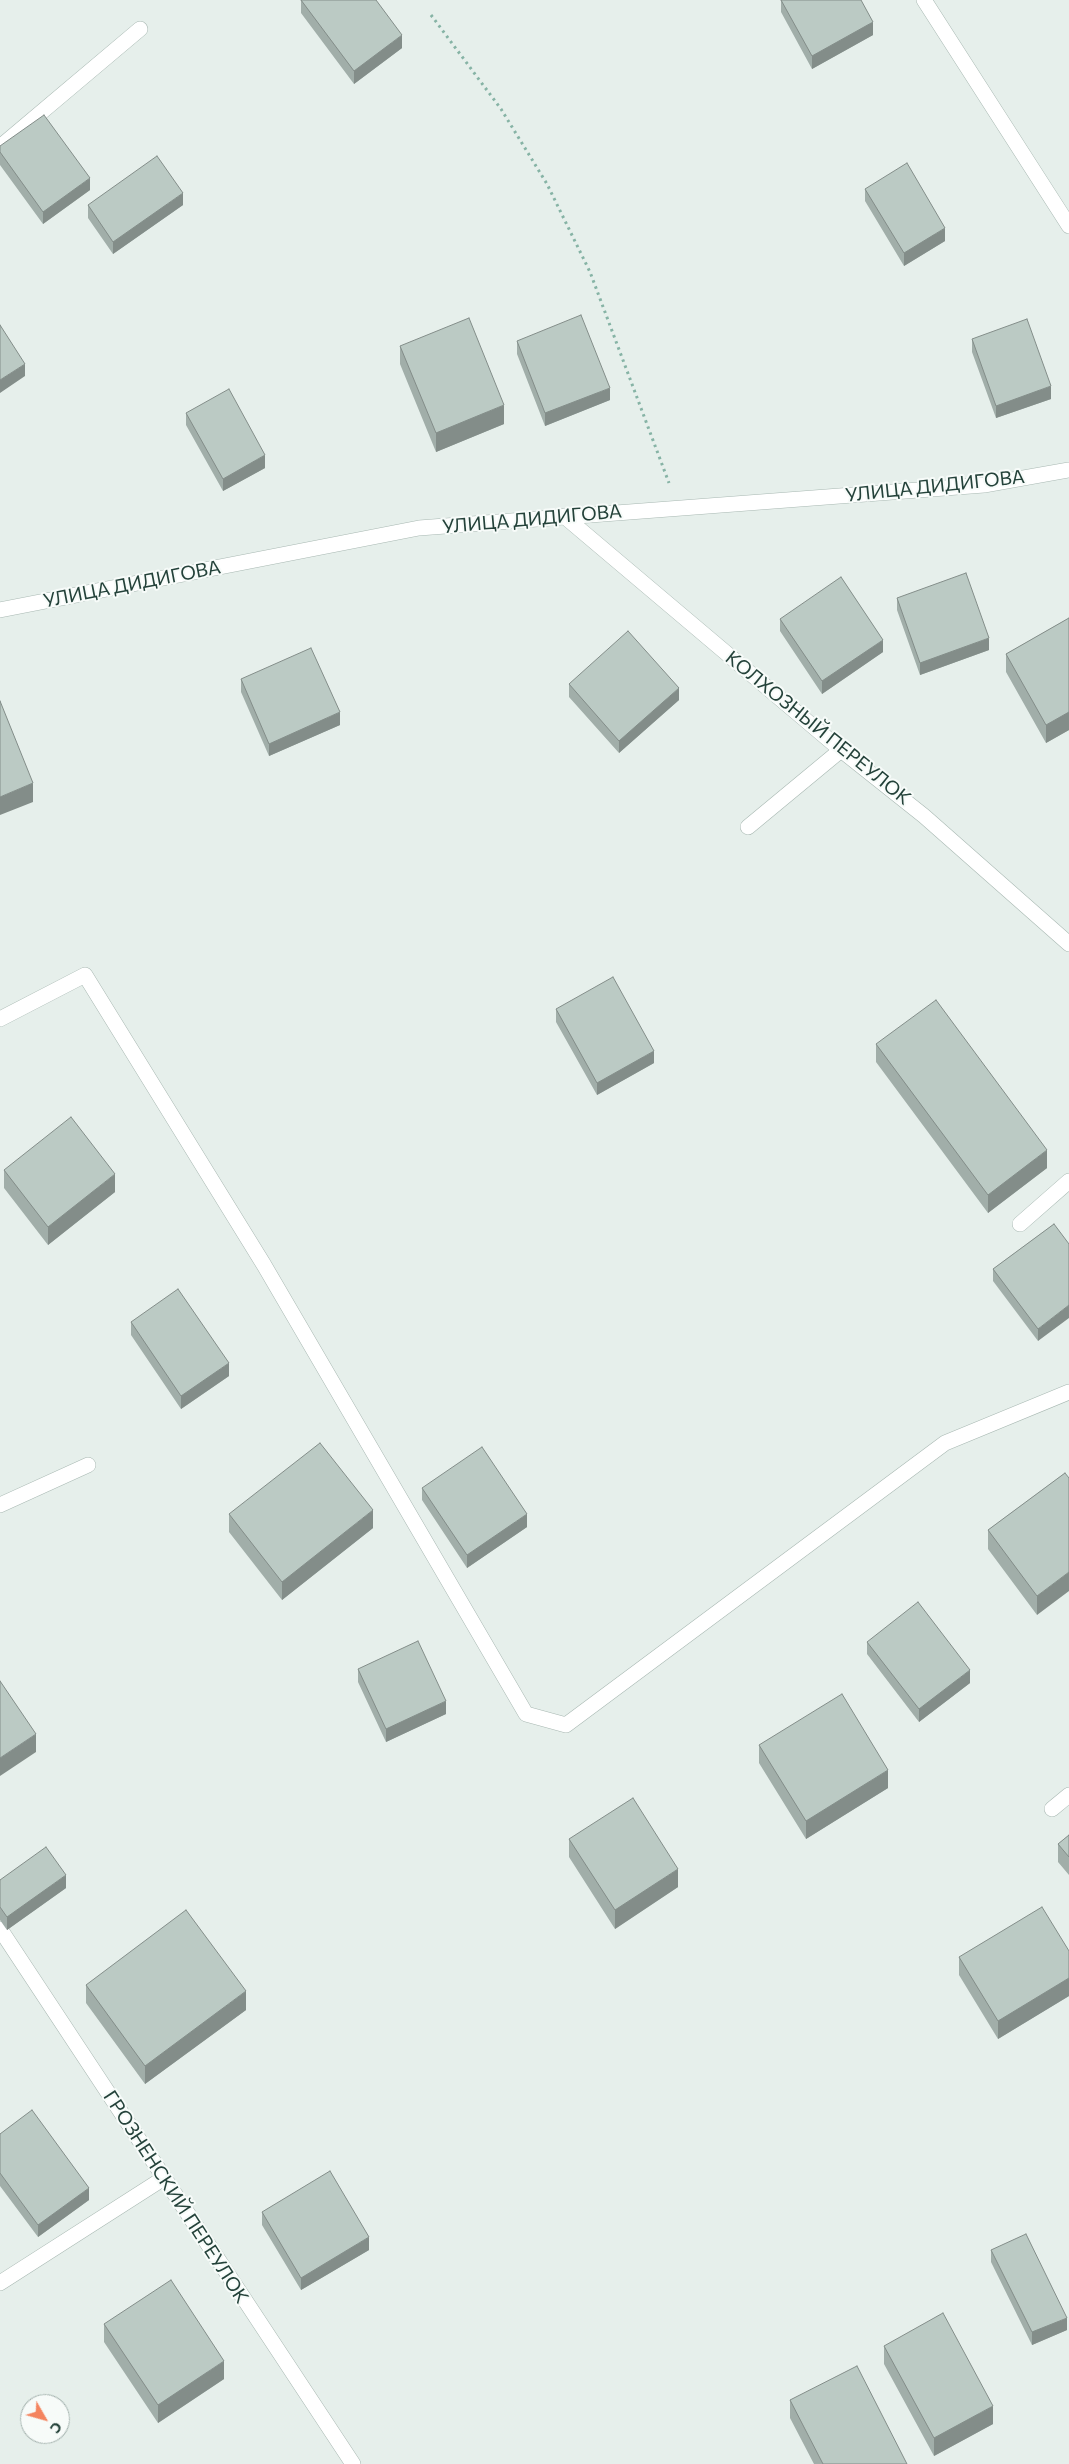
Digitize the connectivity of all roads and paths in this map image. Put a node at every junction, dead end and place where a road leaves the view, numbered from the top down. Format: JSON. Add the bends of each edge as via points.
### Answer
{"nodes":[{"id":1,"x":924,"y":0,"type":"edge"},
{"id":2,"x":431,"y":15,"type":"dead end"},
{"id":3,"x":140,"y":29,"type":"dead end"},
{"id":4,"x":0,"y":147,"type":"edge"},
{"id":5,"x":1069,"y":226,"type":"edge"},
{"id":6,"x":1069,"y":470,"type":"edge"},
{"id":7,"x":678,"y":507,"type":"junction"},
{"id":8,"x":564,"y":516,"type":"junction"},
{"id":9,"x":0,"y":609,"type":"edge"},
{"id":10,"x":841,"y":750,"type":"junction"},
{"id":11,"x":748,"y":827,"type":"dead end"},
{"id":12,"x":1069,"y":944,"type":"edge"},
{"id":13,"x":0,"y":1019,"type":"edge"},
{"id":14,"x":1069,"y":1181,"type":"edge"},
{"id":15,"x":1020,"y":1224,"type":"dead end"},
{"id":16,"x":1069,"y":1392,"type":"edge"},
{"id":17,"x":88,"y":1465,"type":"dead end"},
{"id":18,"x":0,"y":1505,"type":"edge"},
{"id":19,"x":1069,"y":1795,"type":"edge"},
{"id":20,"x":1052,"y":1809,"type":"dead end"},
{"id":21,"x":0,"y":1929,"type":"edge"},
{"id":22,"x":164,"y":2178,"type":"junction"},
{"id":23,"x":0,"y":2283,"type":"edge"},
{"id":24,"x":353,"y":2464,"type":"edge"}],
"edges":[{"from":1,"to":5,"type":"street"},
{"from":2,"to":7,"type":"path","via":[[501,109],[547,184],[590,272]]},
{"from":3,"to":4,"type":"street"},
{"from":6,"to":7,"type":"street","name":"УЛИЦА ДИДИГОВА","via":[[984,485]]},
{"from":7,"to":8,"type":"street","name":"УЛИЦА ДИДИГОВА"},
{"from":8,"to":9,"type":"street","name":"УЛИЦА ДИДИГОВА","via":[[419,528]]},
{"from":8,"to":10,"type":"street","name":"КОЛХОЗНЫЙ ПЕРЕУЛОК"},
{"from":10,"to":11,"type":"street"},
{"from":10,"to":12,"type":"street","name":"КОЛХОЗНЫЙ ПЕРЕУЛОК","via":[[924,816]]},
{"from":13,"to":16,"type":"street","via":[[85,975],[264,1265],[526,1714],[566,1725],[945,1443]]},
{"from":14,"to":15,"type":"street"},
{"from":17,"to":18,"type":"street"},
{"from":19,"to":20,"type":"street"},
{"from":21,"to":22,"type":"street","name":"ГРОЗНЕНСКИЙ ПЕРЕУЛОК"},
{"from":22,"to":23,"type":"street"},
{"from":22,"to":24,"type":"street","name":"ГРОЗНЕНСКИЙ ПЕРЕУЛОК"}]}
